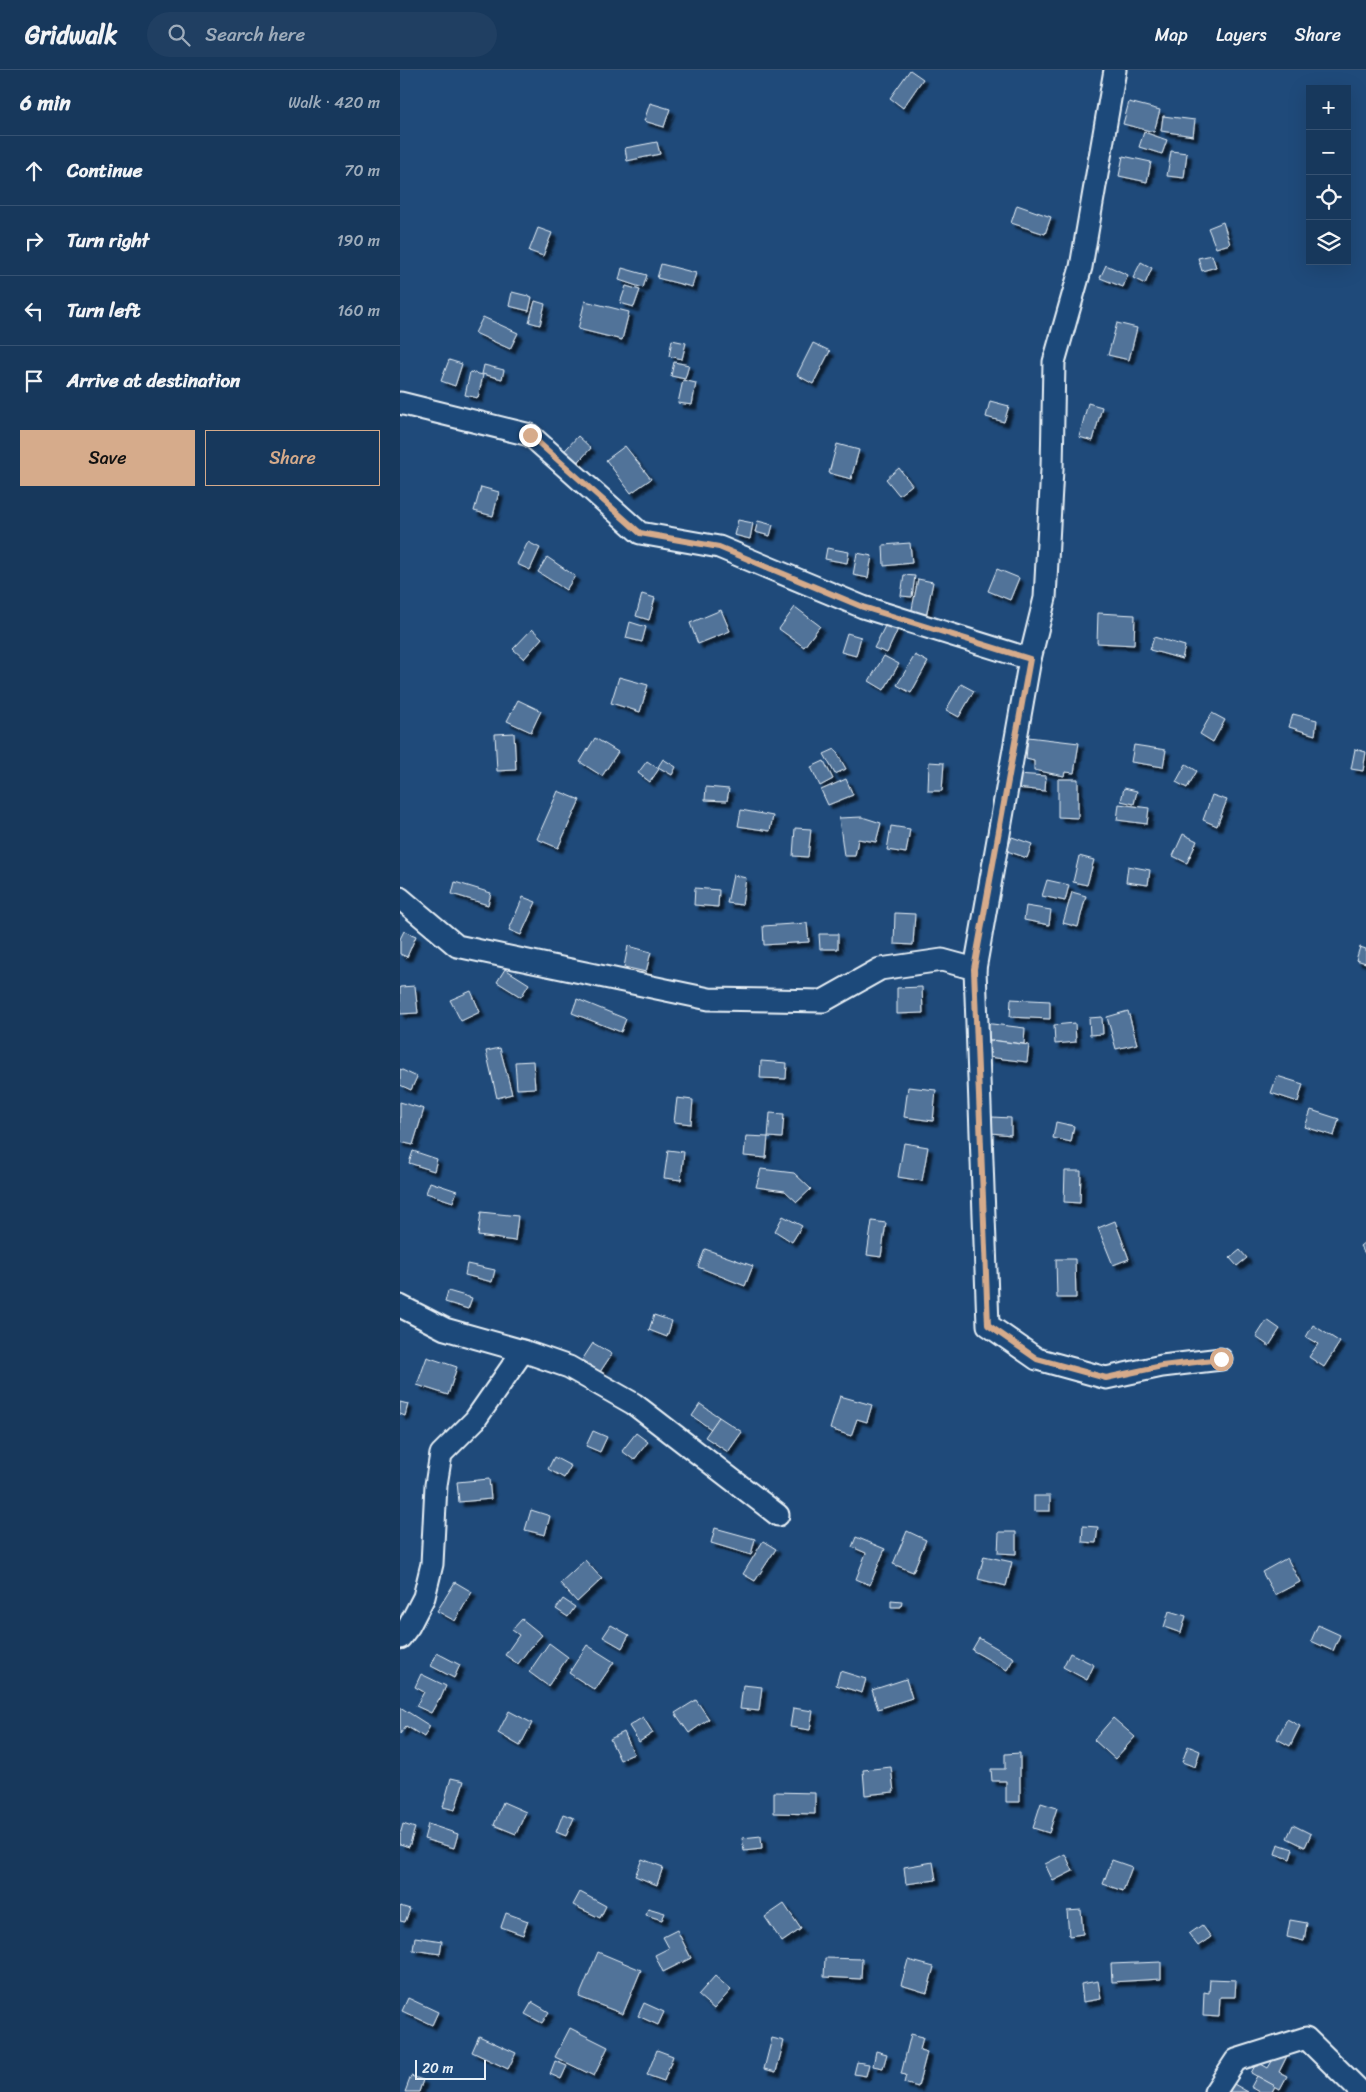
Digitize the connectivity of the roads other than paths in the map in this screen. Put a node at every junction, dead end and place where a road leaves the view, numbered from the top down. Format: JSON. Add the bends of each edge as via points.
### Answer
{"nodes":[{"id":1,"x":1115,"y":70,"type":"edge"},
{"id":2,"x":400,"y":403,"type":"edge"},
{"id":3,"x":1030,"y":659,"type":"junction"},
{"id":4,"x":400,"y":898,"type":"edge"},
{"id":5,"x":974,"y":969,"type":"junction"},
{"id":6,"x":400,"y":1306,"type":"edge"},
{"id":7,"x":523,"y":1351,"type":"junction"},
{"id":8,"x":1221,"y":1359,"type":"dead end"},
{"id":9,"x":778,"y":1515,"type":"dead end"},
{"id":10,"x":400,"y":1638,"type":"edge"},
{"id":11,"x":1215,"y":2092,"type":"edge"},
{"id":12,"x":1361,"y":2092,"type":"edge"}],
"edges":[{"from":1,"to":3,"type":"street","via":[[1081,267],[1054,362],[1045,598]]},
{"from":2,"to":3,"type":"street","via":[[530,435],[640,533],[719,547],[863,607]]},
{"from":3,"to":5,"type":"street"},
{"from":4,"to":5,"type":"street","via":[[457,946],[709,1000],[824,1001],[880,969],[942,960]]},
{"from":5,"to":8,"type":"street","via":[[988,1325],[1037,1359],[1106,1378],[1162,1366]]},
{"from":6,"to":7,"type":"street","via":[[445,1329]]},
{"from":7,"to":9,"type":"street","via":[[570,1367],[634,1404]]},
{"from":7,"to":10,"type":"street","via":[[475,1420],[441,1454],[435,1494],[432,1564],[424,1597]]},
{"from":11,"to":12,"type":"street","via":[[1236,2060],[1306,2038]]}]}
